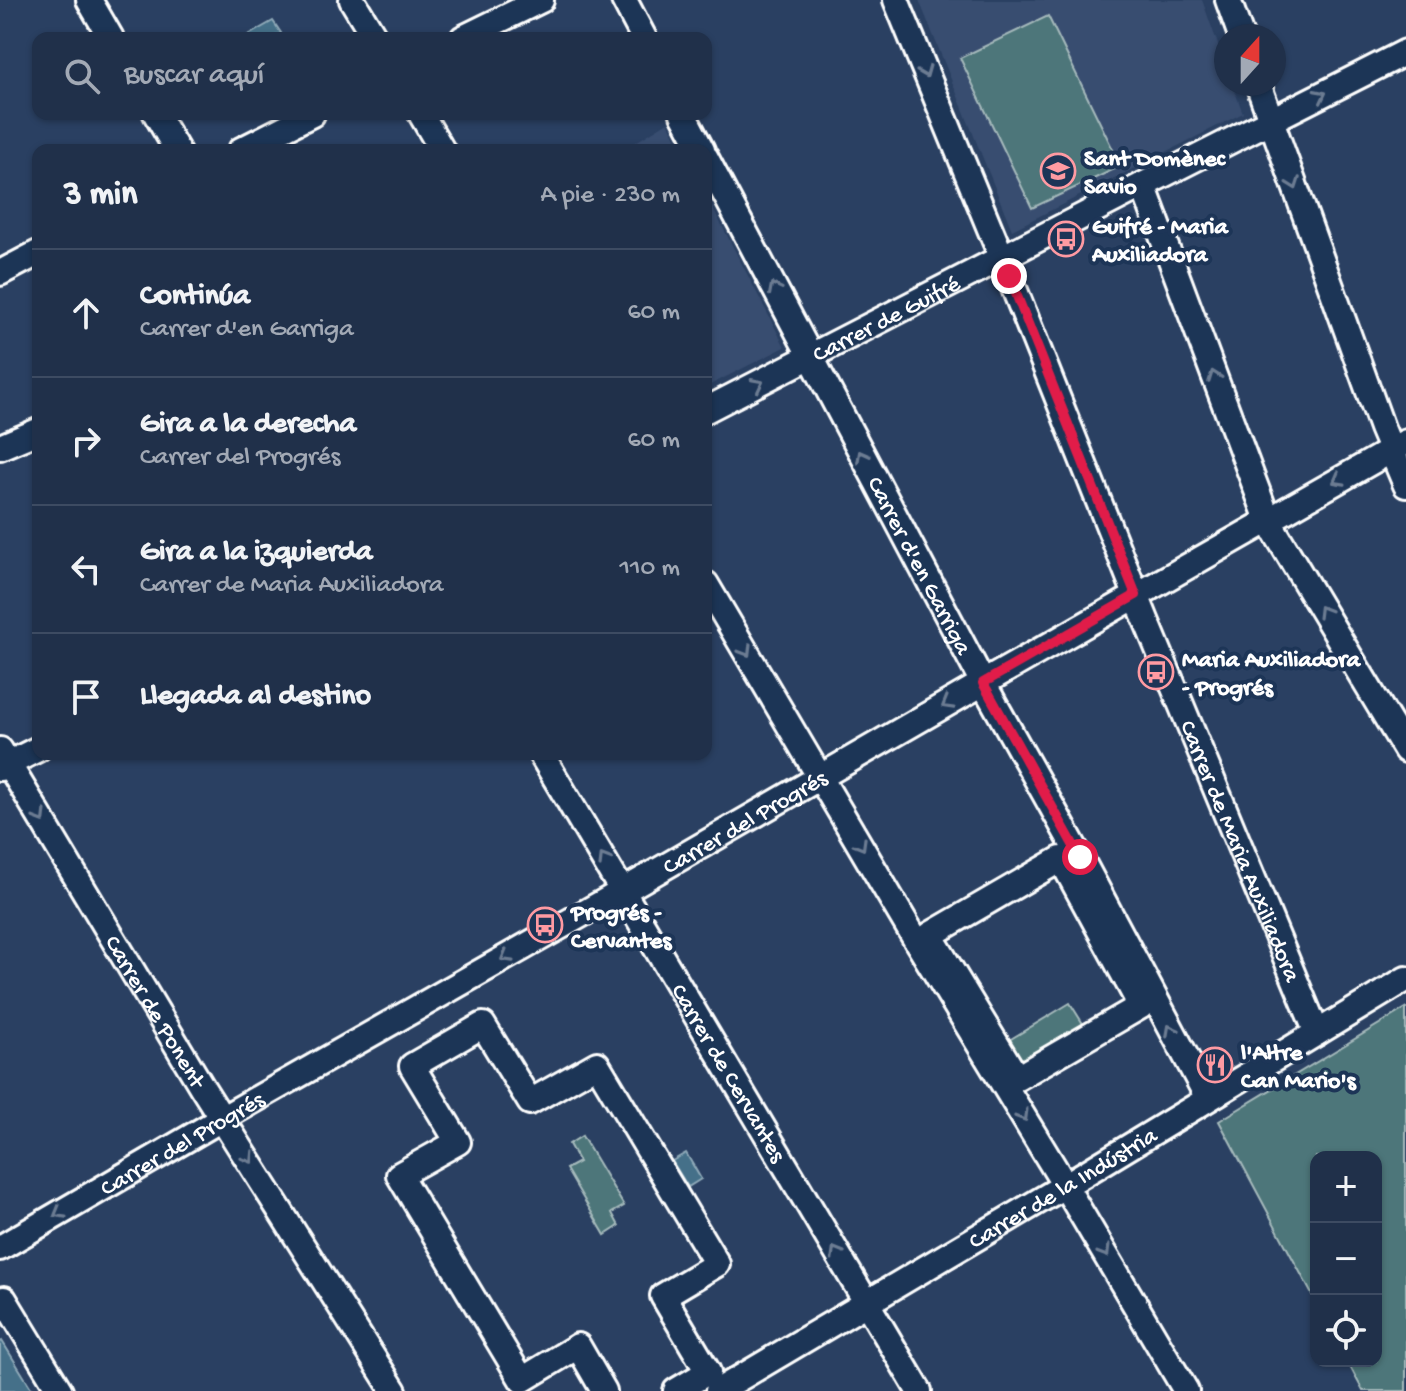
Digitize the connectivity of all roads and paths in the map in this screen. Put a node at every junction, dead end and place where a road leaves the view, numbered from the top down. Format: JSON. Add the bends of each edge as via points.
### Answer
{"nodes":[{"id":1,"x":89,"y":0,"type":"edge"},
{"id":2,"x":352,"y":0,"type":"edge"},
{"id":3,"x":541,"y":0,"type":"edge"},
{"id":4,"x":624,"y":0,"type":"edge"},
{"id":5,"x":896,"y":0,"type":"edge"},
{"id":6,"x":1228,"y":0,"type":"edge"},
{"id":7,"x":1237,"y":24,"type":"edge"},
{"id":8,"x":108,"y":32,"type":"edge"},
{"id":9,"x":371,"y":32,"type":"edge"},
{"id":10,"x":475,"y":32,"type":"edge"},
{"id":11,"x":641,"y":32,"type":"edge"},
{"id":12,"x":1406,"y":52,"type":"edge"},
{"id":13,"x":1262,"y":96,"type":"edge"},
{"id":14,"x":160,"y":120,"type":"edge"},
{"id":15,"x":300,"y":120,"type":"edge"},
{"id":16,"x":424,"y":120,"type":"edge"},
{"id":17,"x":686,"y":120,"type":"edge"},
{"id":18,"x":1271,"y":120,"type":"junction"},
{"id":19,"x":174,"y":144,"type":"edge"},
{"id":20,"x":253,"y":144,"type":"edge"},
{"id":21,"x":438,"y":144,"type":"edge"},
{"id":22,"x":699,"y":144,"type":"edge"},
{"id":23,"x":712,"y":169,"type":"edge"},
{"id":24,"x":1143,"y":185,"type":"junction"},
{"id":25,"x":32,"y":256,"type":"edge"},
{"id":26,"x":1002,"y":258,"type":"junction"},
{"id":27,"x":0,"y":273,"type":"edge"},
{"id":28,"x":810,"y":357,"type":"junction"},
{"id":29,"x":712,"y":407,"type":"edge"},
{"id":30,"x":32,"y":434,"type":"edge"},
{"id":31,"x":0,"y":447,"type":"edge"},
{"id":32,"x":1398,"y":447,"type":"edge"},
{"id":33,"x":1406,"y":485,"type":"edge"},
{"id":34,"x":1268,"y":520,"type":"junction"},
{"id":35,"x":712,"y":594,"type":"edge"},
{"id":36,"x":1136,"y":595,"type":"junction"},
{"id":37,"x":983,"y":683,"type":"junction"},
{"id":38,"x":1406,"y":750,"type":"edge"},
{"id":39,"x":32,"y":751,"type":"edge"},
{"id":40,"x":545,"y":760,"type":"edge"},
{"id":41,"x":3,"y":761,"type":"edge"},
{"id":42,"x":821,"y":777,"type":"junction"},
{"id":43,"x":623,"y":891,"type":"junction"},
{"id":44,"x":1406,"y":979,"type":"edge"},
{"id":45,"x":1317,"y":1033,"type":"junction"},
{"id":46,"x":1017,"y":1078,"type":"joint"},
{"id":47,"x":1208,"y":1098,"type":"junction"},
{"id":48,"x":223,"y":1118,"type":"junction"},
{"id":49,"x":1065,"y":1185,"type":"junction"},
{"id":50,"x":9,"y":1242,"type":"edge"},
{"id":51,"x":0,"y":1301,"type":"edge"},
{"id":52,"x":865,"y":1302,"type":"junction"},
{"id":53,"x":60,"y":1391,"type":"edge"},
{"id":54,"x":394,"y":1391,"type":"edge"},
{"id":55,"x":604,"y":1391,"type":"edge"},
{"id":56,"x":676,"y":1391,"type":"edge"},
{"id":57,"x":718,"y":1391,"type":"edge"},
{"id":58,"x":919,"y":1391,"type":"edge"},
{"id":59,"x":1186,"y":1391,"type":"edge"}],
"edges":[{"from":1,"to":8,"type":"street"},
{"from":2,"to":9,"type":"street"},
{"from":3,"to":10,"type":"street"},
{"from":4,"to":11,"type":"street"},
{"from":5,"to":26,"type":"street","name":"Carrer de Maria Auxiliadora","one_way":true},
{"from":6,"to":7,"type":"street"},
{"from":18,"to":12,"type":"street","name":"Carrer de Guifré","one_way":true},
{"from":13,"to":18,"type":"street"},
{"from":14,"to":19,"type":"street"},
{"from":15,"to":20,"type":"street"},
{"from":16,"to":21,"type":"street"},
{"from":17,"to":22,"type":"street"},
{"from":18,"to":24,"type":"street","name":"Carrer de Guifré"},
{"from":18,"to":32,"type":"street","one_way":true},
{"from":28,"to":23,"type":"street","name":"Carrer d'en Garriga","one_way":true},
{"from":24,"to":26,"type":"street","name":"Carrer de Guifré"},
{"from":34,"to":24,"type":"street","one_way":true},
{"from":25,"to":27,"type":"street"},
{"from":26,"to":28,"type":"street","name":"Carrer de Guifré"},
{"from":26,"to":36,"type":"street","name":"Carrer de Maria Auxiliadora"},
{"from":29,"to":28,"type":"street","name":"Carrer de Guifré","one_way":true},
{"from":37,"to":28,"type":"street","name":"Carrer d'en Garriga","one_way":true},
{"from":30,"to":31,"type":"street"},
{"from":32,"to":33,"type":"street"},
{"from":32,"to":34,"type":"street","name":"Carrer del Progrés","one_way":true},
{"from":34,"to":36,"type":"street","name":"Carrer del Progrés"},
{"from":38,"to":34,"type":"street","one_way":true},
{"from":35,"to":42,"type":"street","one_way":true},
{"from":36,"to":37,"type":"street","name":"Carrer del Progrés"},
{"from":36,"to":45,"type":"street","name":"Carrer de Maria Auxiliadora"},
{"from":37,"to":42,"type":"street","name":"Carrer del Progrés","one_way":true},
{"from":47,"to":37,"type":"street","name":"Carrer d'en Garriga","one_way":true},
{"from":39,"to":41,"type":"street"},
{"from":43,"to":40,"type":"street","name":"Carrer de Cervantes","one_way":true},
{"from":41,"to":48,"type":"street","name":"Carrer de Ponent","one_way":true},
{"from":42,"to":43,"type":"street","name":"Carrer del Progrés"},
{"from":42,"to":49,"type":"street","one_way":true},
{"from":43,"to":48,"type":"street","name":"Carrer del Progrés","one_way":true},
{"from":52,"to":43,"type":"street","name":"Carrer de Cervantes","one_way":true},
{"from":44,"to":45,"type":"street","name":"Carrer de la Indústria"},
{"from":45,"to":47,"type":"street","name":"Carrer de la Indústria"},
{"from":46,"to":46,"type":"street","via":[[1141,1006],[1061,859],[930,935]]},
{"from":47,"to":49,"type":"street","name":"Carrer de la Indústria"},
{"from":48,"to":50,"type":"street","name":"Carrer del Progrés","one_way":true},
{"from":48,"to":54,"type":"street","name":"Carrer de Ponent","one_way":true},
{"from":49,"to":52,"type":"street","name":"Carrer de la Indústria"},
{"from":49,"to":59,"type":"street","one_way":true},
{"from":51,"to":53,"type":"street","via":[[4,1299]]},
{"from":52,"to":57,"type":"street","name":"Carrer de la Indústria"},
{"from":52,"to":58,"type":"street","name":"Carrer de Cervantes"},
{"from":55,"to":56,"type":"street","via":[[578,1346],[522,1380],[399,1175],[458,1142],[412,1066],[483,1025],[530,1102],[597,1064],[717,1264],[663,1296],[708,1372]]}]}
